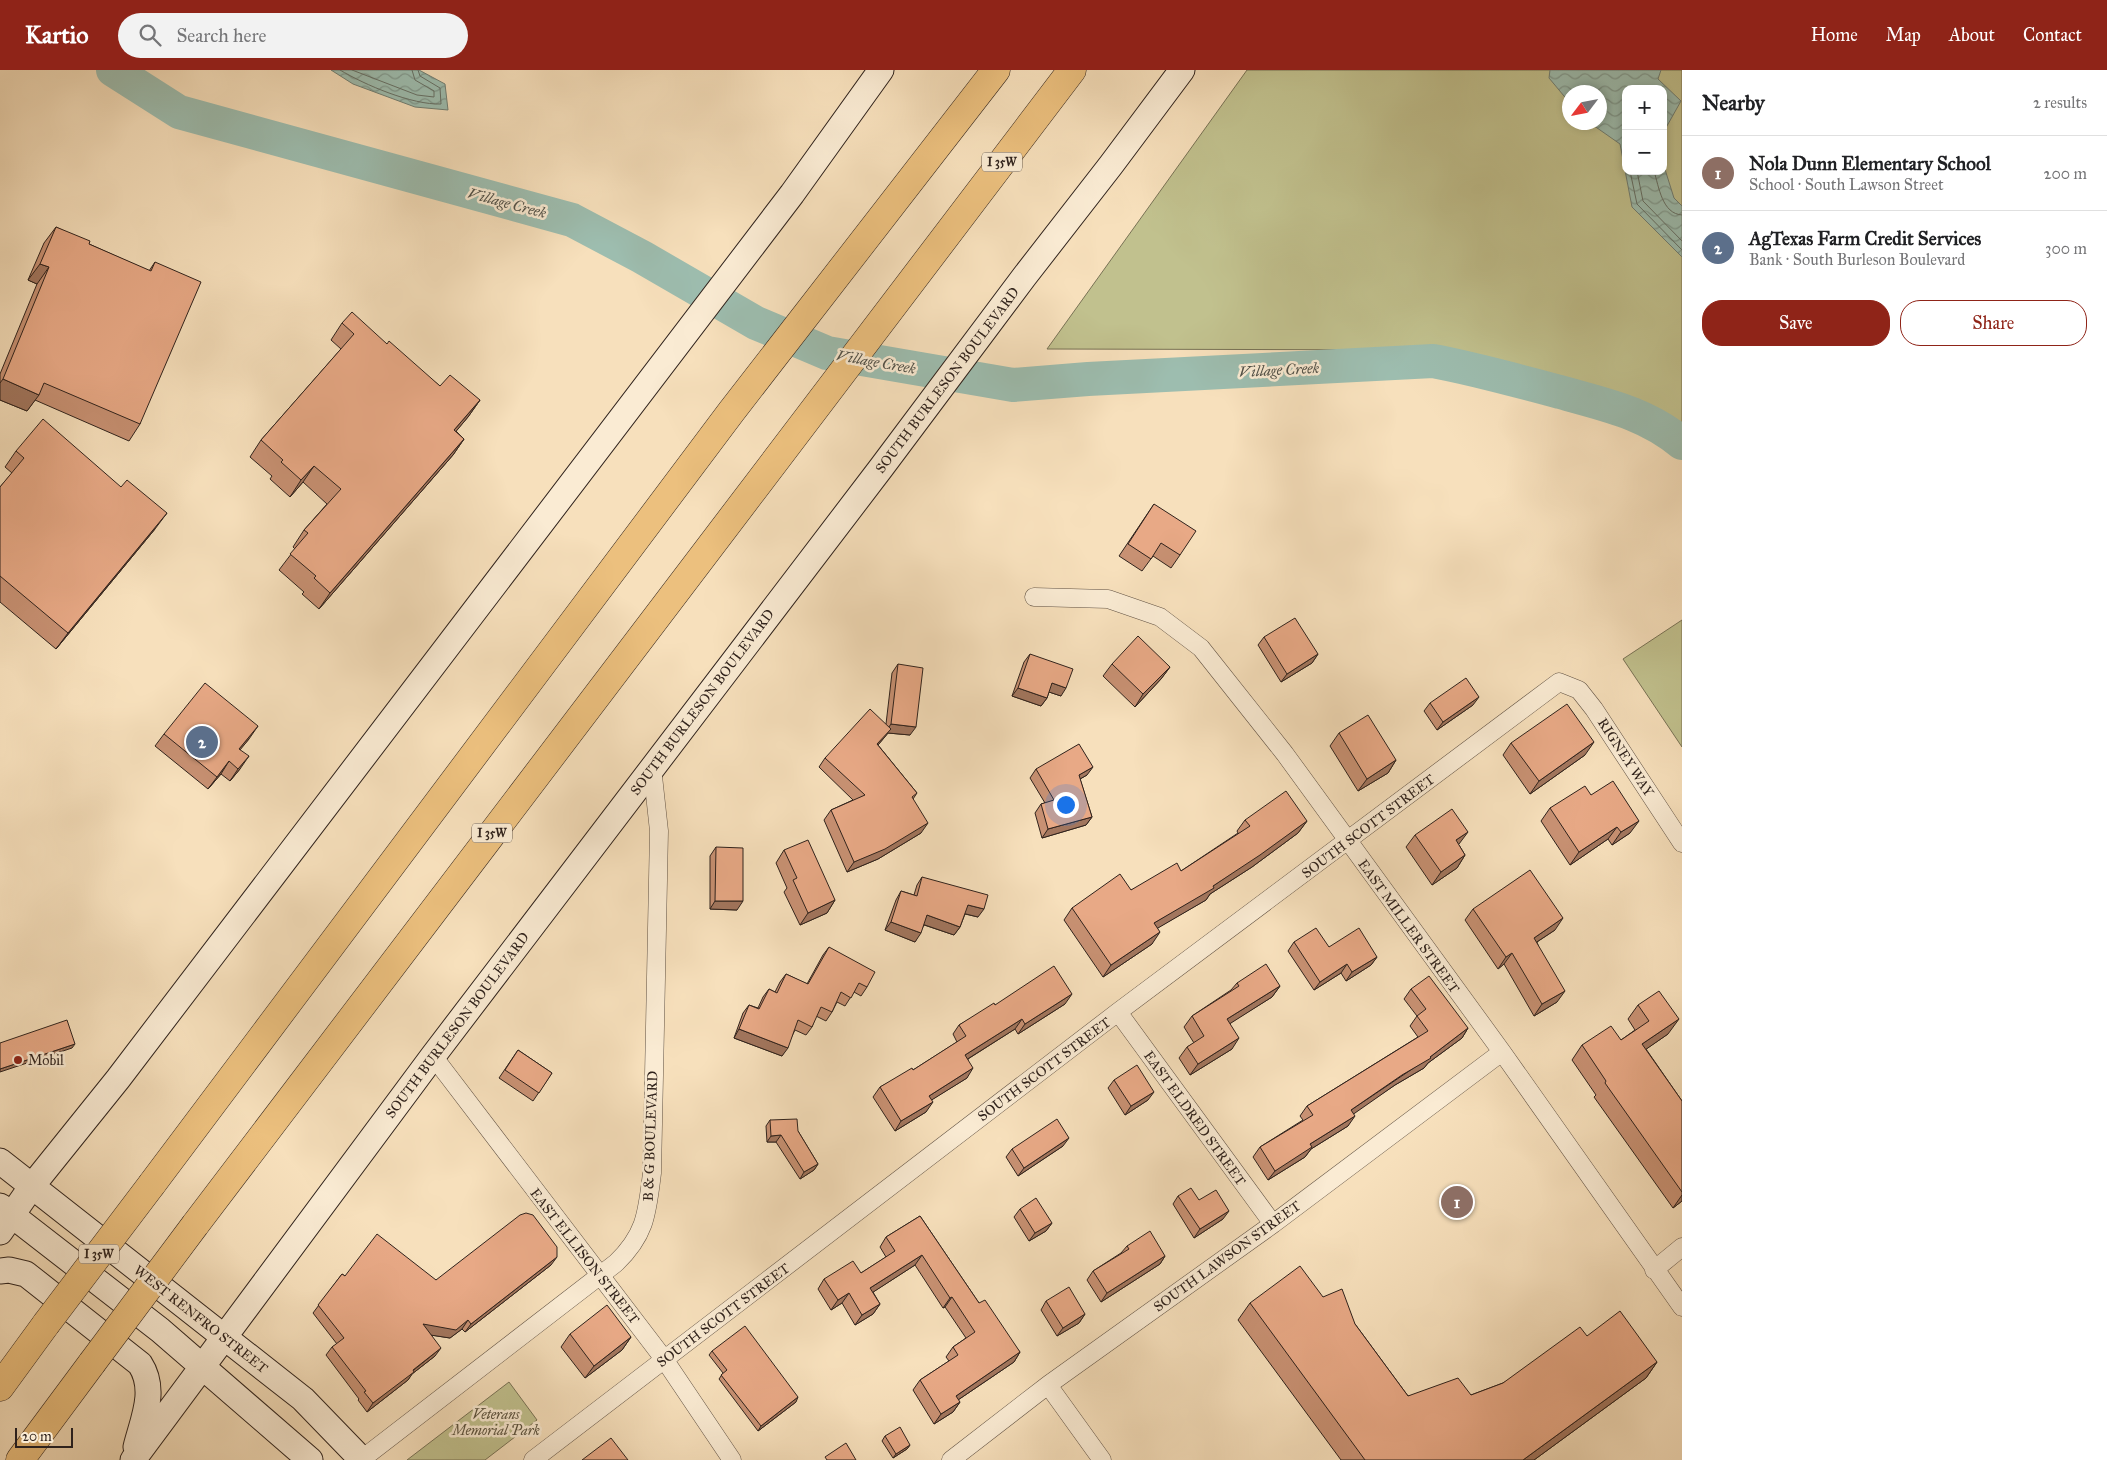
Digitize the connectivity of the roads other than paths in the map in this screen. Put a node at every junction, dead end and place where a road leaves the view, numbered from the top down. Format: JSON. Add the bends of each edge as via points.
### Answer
{"nodes":[{"id":1,"x":881,"y":70,"type":"edge"},
{"id":2,"x":996,"y":70,"type":"edge"},
{"id":3,"x":1072,"y":70,"type":"edge"},
{"id":4,"x":1182,"y":70,"type":"edge"},
{"id":5,"x":1034,"y":597,"type":"dead end"},
{"id":6,"x":1559,"y":682,"type":"joint"},
{"id":7,"x":652,"y":768,"type":"junction"},
{"id":8,"x":1348,"y":842,"type":"junction"},
{"id":9,"x":1682,"y":843,"type":"edge"},
{"id":10,"x":1118,"y":1012,"type":"junction"},
{"id":11,"x":1502,"y":1052,"type":"junction"},
{"id":12,"x":433,"y":1056,"type":"junction"},
{"id":13,"x":0,"y":1161,"type":"edge"},
{"id":14,"x":32,"y":1186,"type":"junction"},
{"id":15,"x":4,"y":1218,"type":"edge"},
{"id":16,"x":1273,"y":1224,"type":"junction"},
{"id":17,"x":1682,"y":1247,"type":"edge"},
{"id":18,"x":1654,"y":1270,"type":"junction"},
{"id":19,"x":0,"y":1271,"type":"edge"},
{"id":20,"x":600,"y":1276,"type":"junction"},
{"id":21,"x":1682,"y":1306,"type":"edge"},
{"id":22,"x":46,"y":1324,"type":"junction"},
{"id":23,"x":224,"y":1337,"type":"junction"},
{"id":24,"x":664,"y":1360,"type":"junction"},
{"id":25,"x":202,"y":1367,"type":"junction"},
{"id":26,"x":0,"y":1374,"type":"edge"},
{"id":27,"x":1048,"y":1384,"type":"junction"},
{"id":28,"x":0,"y":1387,"type":"edge"},
{"id":29,"x":20,"y":1460,"type":"edge"},
{"id":30,"x":133,"y":1460,"type":"edge"},
{"id":31,"x":310,"y":1460,"type":"edge"},
{"id":32,"x":362,"y":1460,"type":"edge"},
{"id":33,"x":534,"y":1460,"type":"edge"},
{"id":34,"x":732,"y":1460,"type":"edge"},
{"id":35,"x":951,"y":1460,"type":"edge"},
{"id":36,"x":1102,"y":1460,"type":"edge"}],
"edges":[{"from":1,"to":14,"type":"main road","via":[[792,194],[124,1071]]},
{"from":2,"to":22,"type":"highway","number":"I 35W","bridge":true,"via":[[731,412]]},
{"from":3,"to":29,"type":"highway","number":"I 35W","bridge":true,"via":[[195,1224]]},
{"from":4,"to":7,"type":"main road","name":"SOUTH BURLESON BOULEVARD"},
{"from":5,"to":8,"type":"street","name":"EAST MILLER STREET","via":[[1108,598],[1160,616],[1201,648],[1285,754]]},
{"from":6,"to":8,"type":"street","name":"SOUTH SCOTT STREET"},
{"from":6,"to":9,"type":"street","name":"RIGNEY WAY","via":[[1579,690],[1594,709]]},
{"from":7,"to":12,"type":"main road","name":"SOUTH BURLESON BOULEVARD"},
{"from":7,"to":20,"type":"street","name":"B & G BOULEVARD","via":[[659,830],[652,1173],[640,1234],[627,1253]]},
{"from":8,"to":10,"type":"street","name":"SOUTH SCOTT STREET"},
{"from":8,"to":11,"type":"street","name":"EAST MILLER STREET"},
{"from":10,"to":16,"type":"street","name":"EAST ELDRED STREET"},
{"from":10,"to":24,"type":"street","name":"SOUTH SCOTT STREET"},
{"from":11,"to":16,"type":"street","name":"SOUTH LAWSON STREET"},
{"from":11,"to":18,"type":"street","name":"EAST MILLER STREET"},
{"from":12,"to":20,"type":"street","name":"EAST ELLISON STREET"},
{"from":12,"to":23,"type":"main road","name":"SOUTH BURLESON BOULEVARD"},
{"from":13,"to":14,"type":"main road","name":"WEST RENFRO STREET"},
{"from":14,"to":15,"type":"main road"},
{"from":14,"to":23,"type":"main road","name":"WEST RENFRO STREET"},
{"from":15,"to":25,"type":"main road","via":[[60,1251]]},
{"from":16,"to":27,"type":"street","name":"SOUTH LAWSON STREET"},
{"from":17,"to":18,"type":"street"},
{"from":18,"to":21,"type":"street","name":"EAST MILLER STREET"},
{"from":19,"to":30,"type":"main road","via":[[26,1274],[140,1364],[145,1372],[149,1395]]},
{"from":20,"to":24,"type":"street","name":"EAST ELLISON STREET"},
{"from":20,"to":32,"type":"street","name":"B & G BOULEVARD"},
{"from":22,"to":26,"type":"highway"},
{"from":22,"to":28,"type":"highway","number":"I 35W"},
{"from":23,"to":25,"type":"main road","name":"SOUTH BURLESON BOULEVARD"},
{"from":23,"to":32,"type":"main road","name":"WEST RENFRO STREET","via":[[303,1399]]},
{"from":24,"to":33,"type":"street","name":"SOUTH SCOTT STREET"},
{"from":24,"to":34,"type":"street","name":"EAST ELLISON STREET"},
{"from":25,"to":30,"type":"main road","name":"SOUTH BURLESON BOULEVARD"},
{"from":25,"to":31,"type":"main road"},
{"from":27,"to":35,"type":"street","name":"SOUTH LAWSON STREET"},
{"from":27,"to":36,"type":"street"}]}
